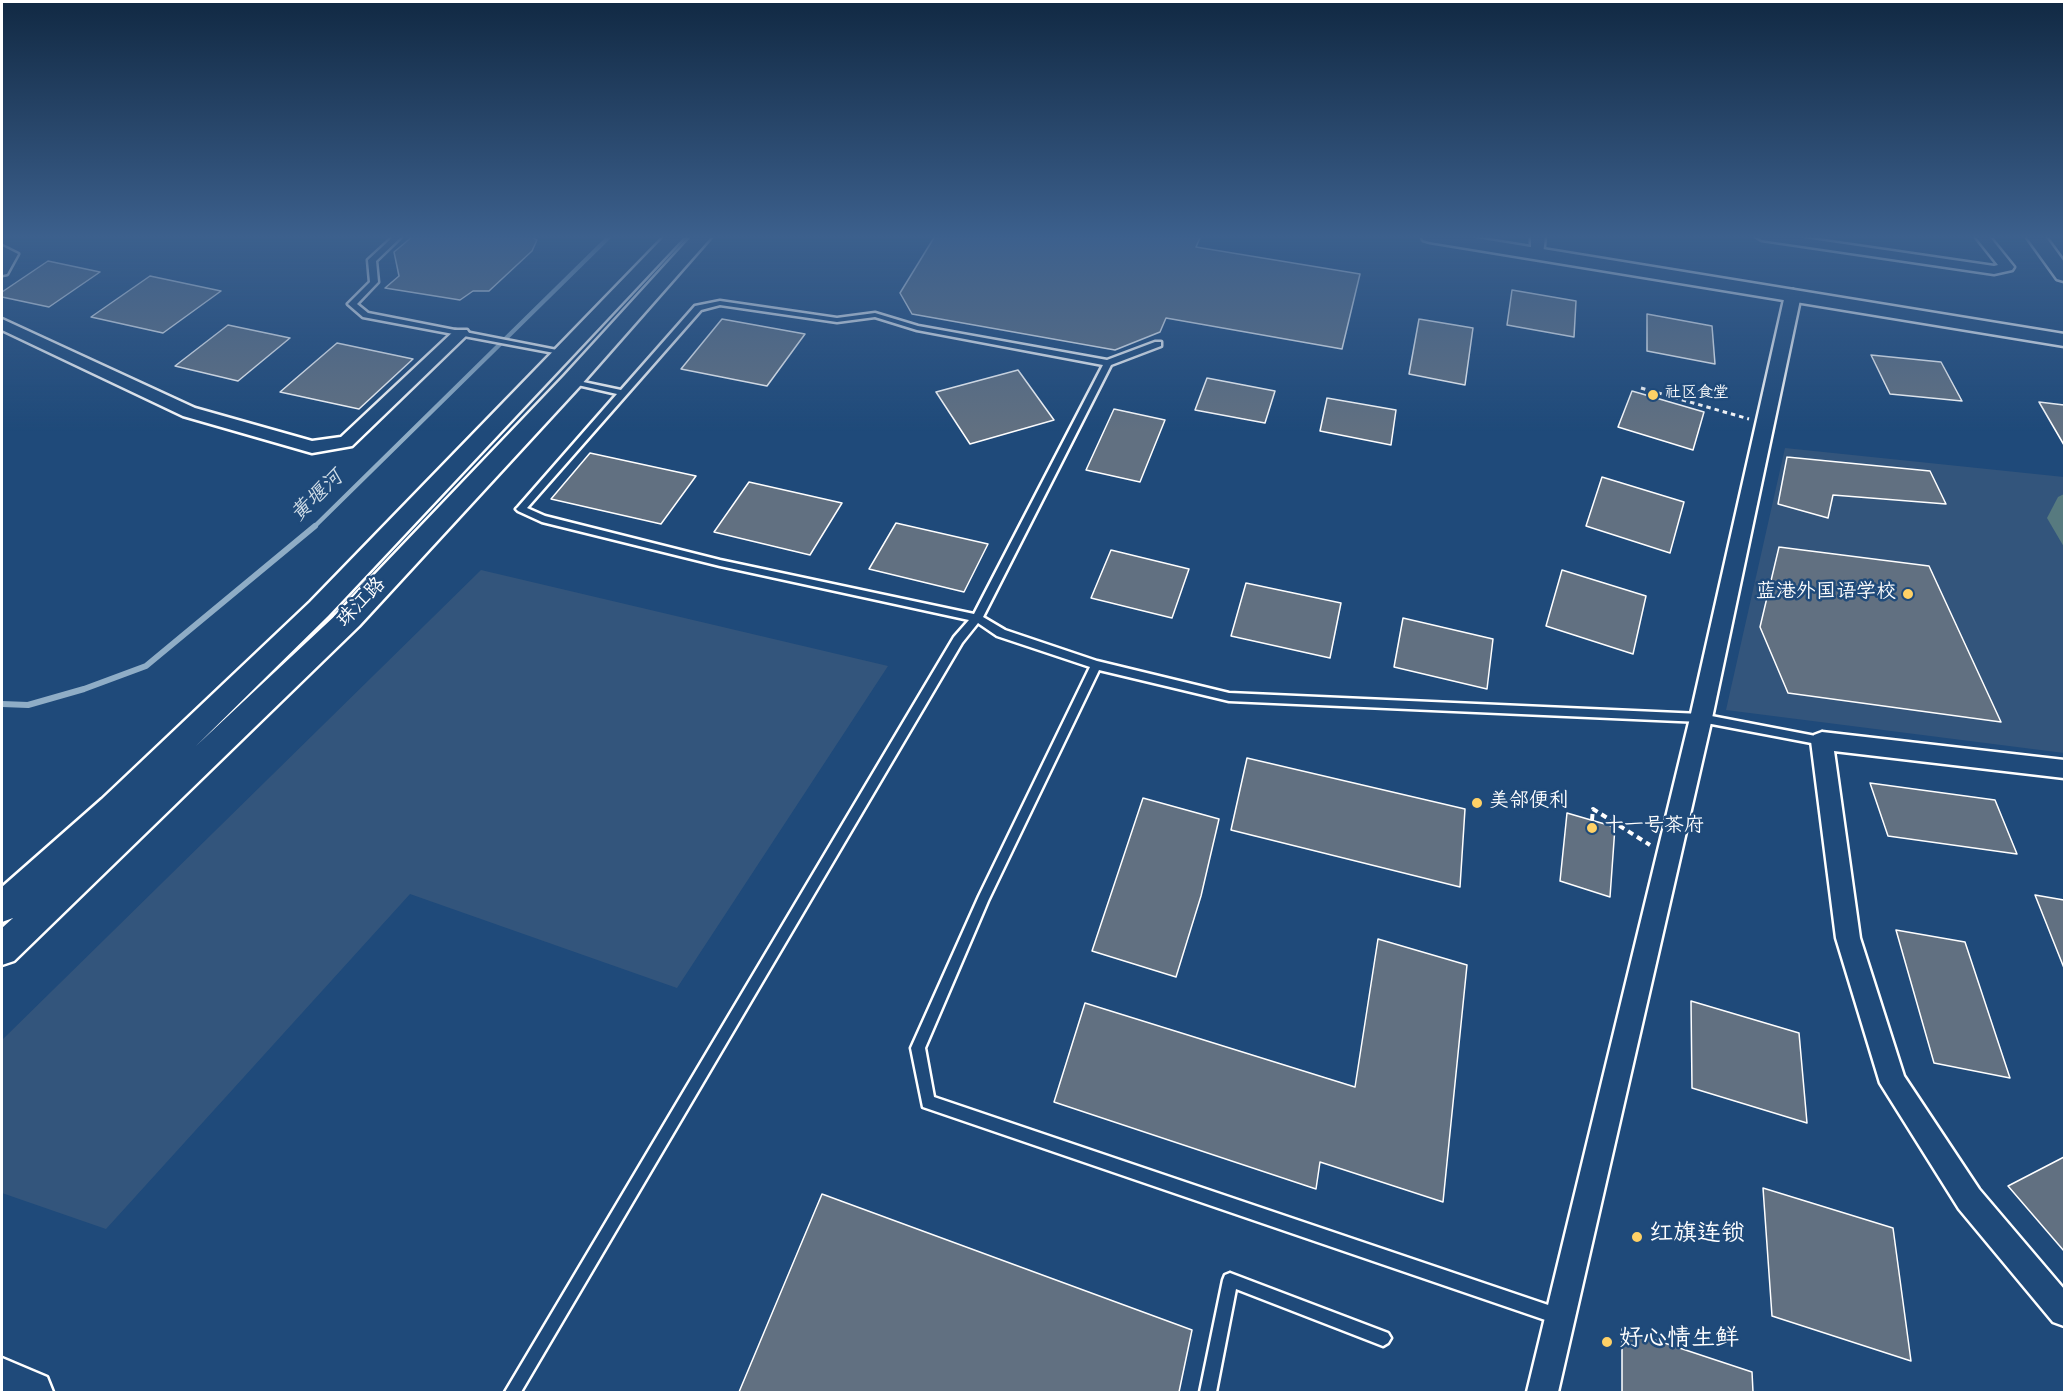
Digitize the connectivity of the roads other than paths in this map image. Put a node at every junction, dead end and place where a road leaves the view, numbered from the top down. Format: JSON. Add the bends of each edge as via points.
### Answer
{"nodes":[{"id":1,"x":355,"y":301,"type":"edge"},
{"id":2,"x":612,"y":301,"type":"edge"},
{"id":3,"x":644,"y":301,"type":"edge"},
{"id":4,"x":1791,"y":301,"type":"edge"},
{"id":5,"x":1835,"y":301,"type":"edge"},
{"id":6,"x":1906,"y":301,"type":"edge"},
{"id":7,"x":2,"y":324,"type":"edge"},
{"id":8,"x":2064,"y":326,"type":"edge"},
{"id":9,"x":461,"y":333,"type":"junction"},
{"id":10,"x":2064,"y":340,"type":"edge"},
{"id":11,"x":1158,"y":344,"type":"dead end"},
{"id":12,"x":562,"y":353,"type":"junction"},
{"id":13,"x":1108,"y":363,"type":"junction"},
{"id":14,"x":572,"y":381,"type":"junction"},
{"id":15,"x":623,"y":393,"type":"junction"},
{"id":16,"x":977,"y":618,"type":"junction"},
{"id":17,"x":1096,"y":665,"type":"junction"},
{"id":18,"x":1701,"y":718,"type":"junction"},
{"id":19,"x":1822,"y":741,"type":"junction"},
{"id":20,"x":2064,"y":769,"type":"edge"},
{"id":21,"x":2,"y":907,"type":"edge"},
{"id":22,"x":2,"y":950,"type":"edge"},
{"id":23,"x":2064,"y":1311,"type":"edge"},
{"id":24,"x":1560,"y":1317,"type":"junction"},
{"id":25,"x":1383,"y":1338,"type":"dead end"},
{"id":26,"x":2,"y":1379,"type":"edge"},
{"id":27,"x":32,"y":1392,"type":"edge"},
{"id":28,"x":513,"y":1392,"type":"edge"},
{"id":29,"x":1208,"y":1392,"type":"edge"},
{"id":30,"x":1542,"y":1392,"type":"edge"}],
"edges":[{"from":1,"to":9,"type":"lane","via":[[352,304],[366,315]]},
{"from":2,"to":12,"type":"main road","name":"珠江路"},
{"from":3,"to":14,"type":"main road","name":"珠江路"},
{"from":4,"to":18,"type":"street"},
{"from":5,"to":10,"type":"main road"},
{"from":6,"to":8,"type":"main road"},
{"from":7,"to":9,"type":"street","via":[[189,412],[312,447],[346,442]]},
{"from":9,"to":12,"type":"lane"},
{"from":11,"to":13,"type":"lane"},
{"from":12,"to":21,"type":"main road","name":"珠江路","via":[[319,609],[113,808]]},
{"from":13,"to":15,"type":"lane","via":[[917,328],[875,315],[837,320],[720,303],[698,308]]},
{"from":13,"to":16,"type":"lane"},
{"from":14,"to":15,"type":"lane"},
{"from":14,"to":22,"type":"main road","name":"珠江路","via":[[349,620]]},
{"from":15,"to":16,"type":"lane","via":[[521,509],[542,519],[720,563]]},
{"from":16,"to":17,"type":"lane","via":[[1001,633]]},
{"from":16,"to":28,"type":"lane","via":[[958,640]]},
{"from":17,"to":18,"type":"lane","via":[[1229,697]]},
{"from":17,"to":24,"type":"lane","via":[[983,900],[918,1048],[928,1102]]},
{"from":18,"to":19,"type":"lane"},
{"from":18,"to":24,"type":"street"},
{"from":19,"to":20,"type":"street"},
{"from":19,"to":23,"type":"street","via":[[1848,938],[1893,1083],[1969,1199]]},
{"from":24,"to":30,"type":"street"},
{"from":25,"to":29,"type":"lane","via":[[1230,1280]]},
{"from":26,"to":27,"type":"main road"}]}
